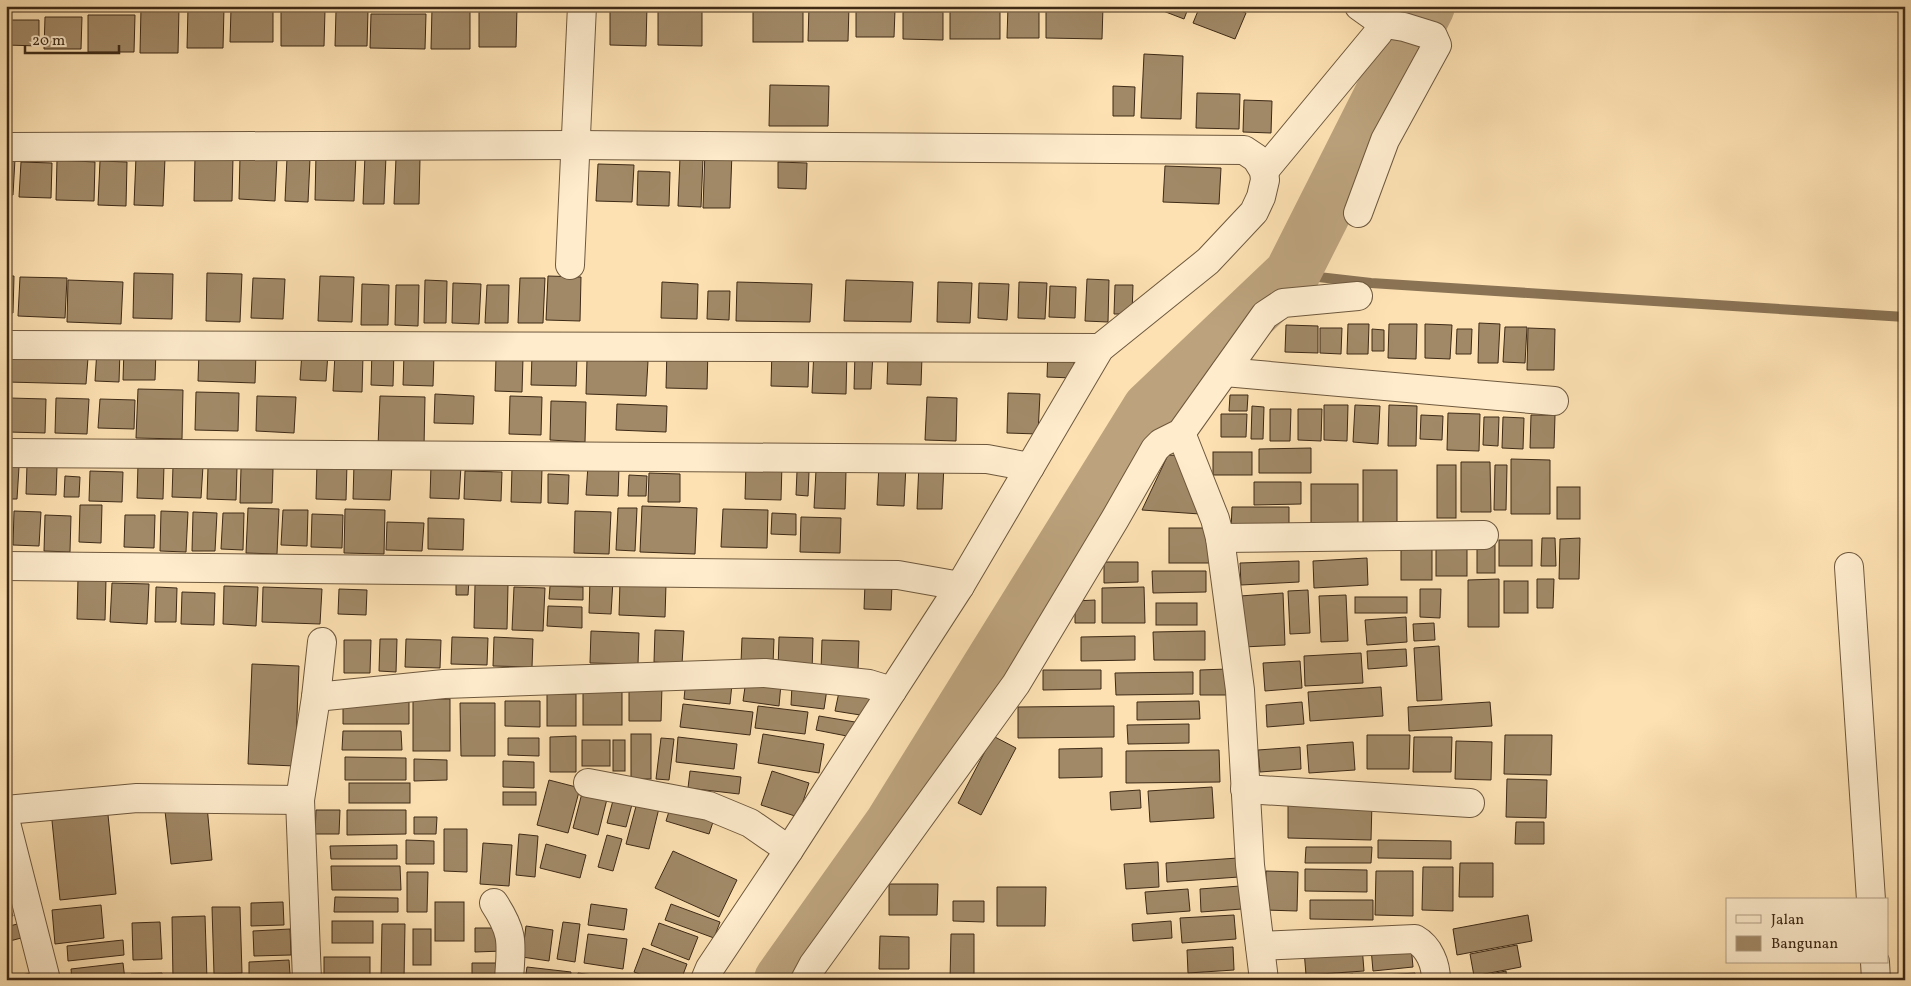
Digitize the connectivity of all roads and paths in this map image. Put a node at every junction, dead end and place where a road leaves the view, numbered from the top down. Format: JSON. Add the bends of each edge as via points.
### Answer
{"nodes":[{"id":1,"x":582,"y":6,"type":"edge"},
{"id":2,"x":1381,"y":19,"type":"edge"},
{"id":3,"x":575,"y":145,"type":"junction"},
{"id":4,"x":6,"y":146,"type":"edge"},
{"id":5,"x":1264,"y":171,"type":"junction"},
{"id":6,"x":1358,"y":213,"type":"dead end"},
{"id":7,"x":570,"y":265,"type":"dead end"},
{"id":8,"x":1358,"y":296,"type":"dead end"},
{"id":9,"x":6,"y":345,"type":"edge"},
{"id":10,"x":1100,"y":348,"type":"junction"},
{"id":11,"x":1225,"y":372,"type":"junction"},
{"id":12,"x":1554,"y":401,"type":"dead end"},
{"id":13,"x":1181,"y":433,"type":"junction"},
{"id":14,"x":6,"y":453,"type":"edge"},
{"id":15,"x":1030,"y":467,"type":"junction"},
{"id":16,"x":1484,"y":535,"type":"dead end"},
{"id":17,"x":1220,"y":538,"type":"junction"},
{"id":18,"x":6,"y":566,"type":"edge"},
{"id":19,"x":1849,"y":567,"type":"dead end"},
{"id":20,"x":960,"y":586,"type":"junction"},
{"id":21,"x":322,"y":642,"type":"dead end"},
{"id":22,"x":892,"y":691,"type":"junction"},
{"id":23,"x":316,"y":697,"type":"junction"},
{"id":24,"x":588,"y":784,"type":"dead end"},
{"id":25,"x":1246,"y":789,"type":"junction"},
{"id":26,"x":300,"y":800,"type":"junction"},
{"id":27,"x":1470,"y":803,"type":"dead end"},
{"id":28,"x":6,"y":810,"type":"edge"},
{"id":29,"x":6,"y":823,"type":"edge"},
{"id":30,"x":789,"y":850,"type":"junction"},
{"id":31,"x":1871,"y":898,"type":"edge"},
{"id":32,"x":494,"y":903,"type":"dead end"},
{"id":33,"x":1260,"y":946,"type":"junction"},
{"id":34,"x":1875,"y":964,"type":"edge"},
{"id":35,"x":46,"y":980,"type":"edge"},
{"id":36,"x":307,"y":980,"type":"edge"},
{"id":37,"x":509,"y":980,"type":"edge"},
{"id":38,"x":704,"y":980,"type":"edge"},
{"id":39,"x":805,"y":980,"type":"edge"},
{"id":40,"x":1264,"y":980,"type":"edge"},
{"id":41,"x":1436,"y":980,"type":"edge"},
{"id":42,"x":1876,"y":980,"type":"edge"}],
"edges":[{"from":1,"to":3,"type":"street"},
{"from":2,"to":5,"type":"street","via":[[1379,32]]},
{"from":2,"to":6,"type":"street","via":[[1434,36],[1437,45],[1385,140]]},
{"from":3,"to":4,"type":"street"},
{"from":3,"to":5,"type":"street","via":[[1244,150],[1256,158]]},
{"from":3,"to":7,"type":"street"},
{"from":5,"to":10,"type":"street","via":[[1261,197],[1254,212],[1208,260]]},
{"from":8,"to":11,"type":"street","via":[[1283,303],[1265,315]]},
{"from":9,"to":10,"type":"street"},
{"from":10,"to":15,"type":"street"},
{"from":11,"to":12,"type":"street"},
{"from":11,"to":13,"type":"street"},
{"from":13,"to":17,"type":"street"},
{"from":13,"to":39,"type":"street","via":[[1155,449],[1016,684]]},
{"from":14,"to":15,"type":"street","via":[[987,459]]},
{"from":15,"to":20,"type":"street"},
{"from":16,"to":17,"type":"street"},
{"from":17,"to":25,"type":"street","via":[[1240,690]]},
{"from":18,"to":20,"type":"street","via":[[898,575]]},
{"from":19,"to":31,"type":"street"},
{"from":20,"to":22,"type":"street"},
{"from":21,"to":23,"type":"street"},
{"from":22,"to":23,"type":"street","via":[[869,684],[765,673],[444,684]]},
{"from":22,"to":30,"type":"street"},
{"from":23,"to":26,"type":"street"},
{"from":24,"to":30,"type":"street","via":[[709,806],[750,823]]},
{"from":25,"to":27,"type":"street"},
{"from":25,"to":33,"type":"street","via":[[1250,865]]},
{"from":26,"to":28,"type":"street","via":[[137,798]]},
{"from":26,"to":36,"type":"street"},
{"from":29,"to":35,"type":"street"},
{"from":30,"to":38,"type":"street"},
{"from":32,"to":37,"type":"street","via":[[510,932]]},
{"from":33,"to":40,"type":"street"},
{"from":33,"to":41,"type":"street","via":[[1415,940],[1423,944],[1429,953]]},
{"from":34,"to":42,"type":"street"}]}
